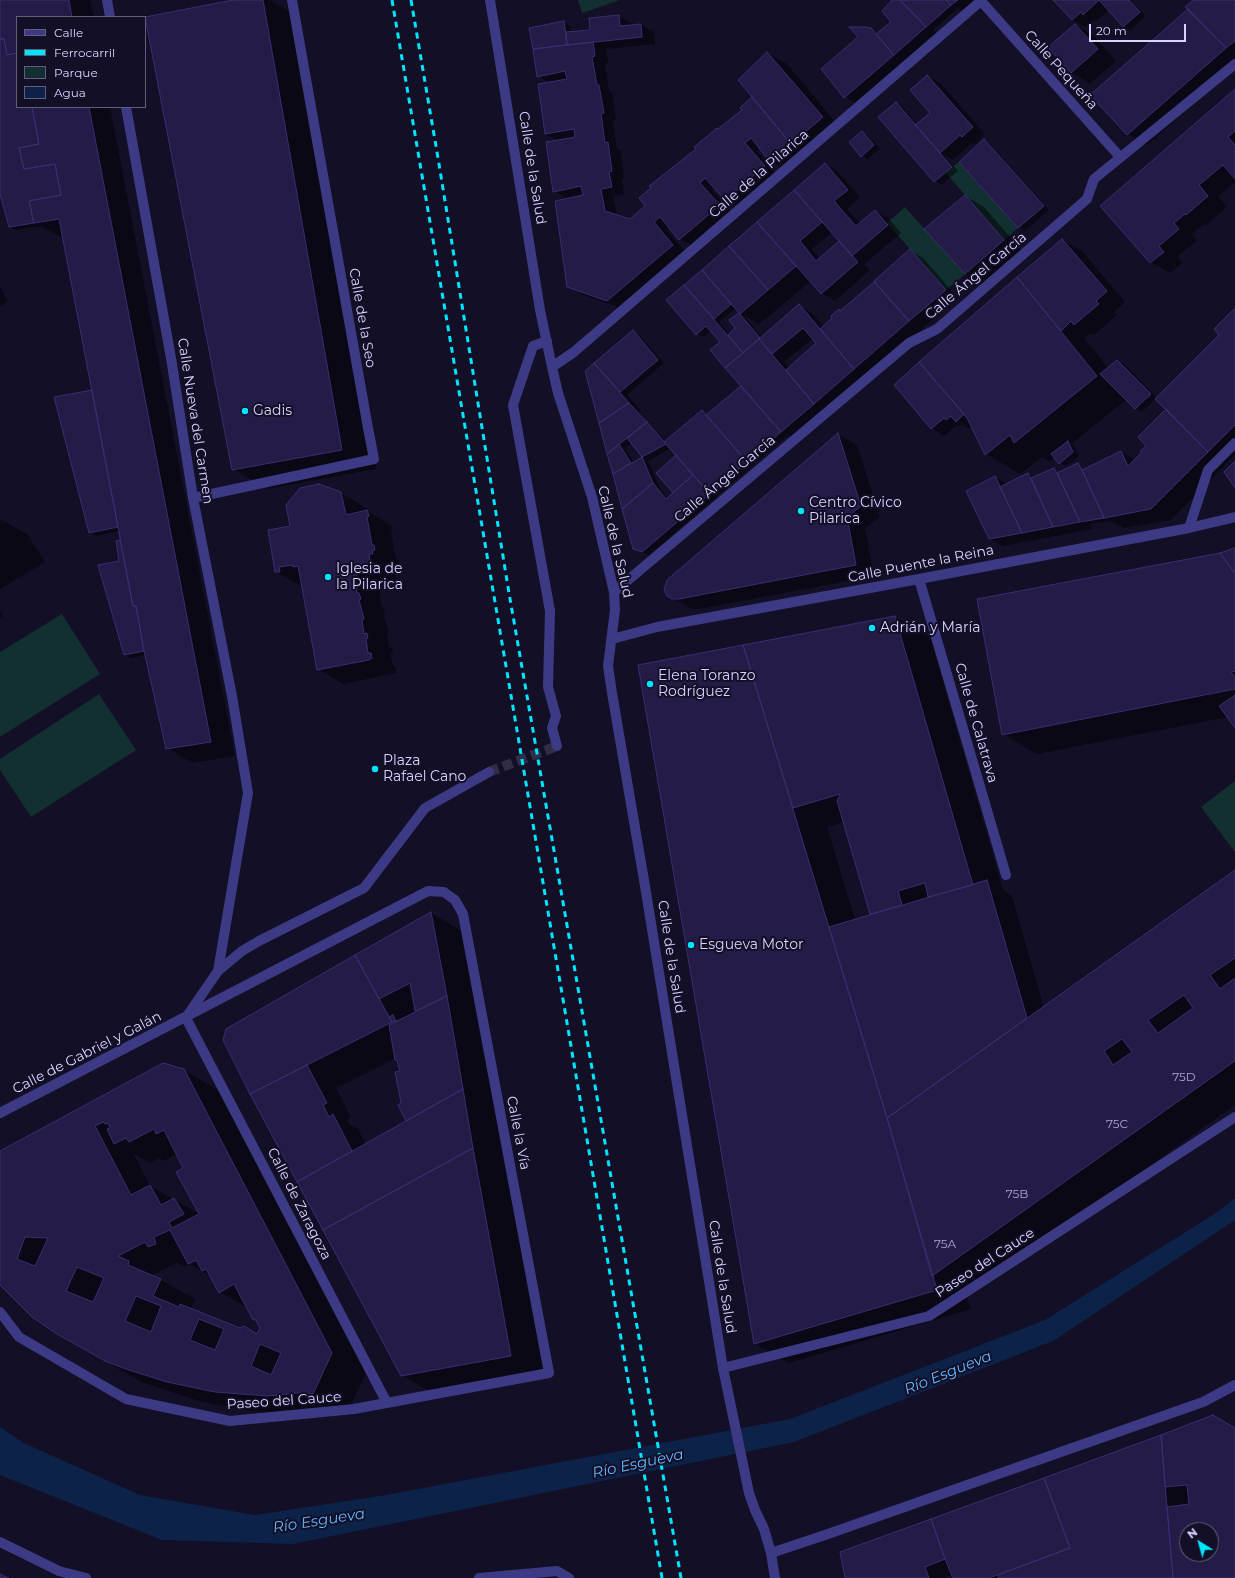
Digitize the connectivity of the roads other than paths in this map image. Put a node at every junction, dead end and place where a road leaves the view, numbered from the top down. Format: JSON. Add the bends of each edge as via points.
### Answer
{"nodes":[{"id":1,"x":107,"y":0,"type":"edge"},
{"id":2,"x":292,"y":0,"type":"edge"},
{"id":3,"x":490,"y":0,"type":"edge"},
{"id":4,"x":981,"y":0,"type":"edge"},
{"id":5,"x":110,"y":16,"type":"edge"},
{"id":6,"x":1235,"y":64,"type":"edge"},
{"id":7,"x":126,"y":108,"type":"edge"},
{"id":8,"x":1120,"y":157,"type":"junction"},
{"id":9,"x":547,"y":341,"type":"junction"},
{"id":10,"x":552,"y":367,"type":"junction"},
{"id":11,"x":1235,"y":443,"type":"edge"},
{"id":12,"x":193,"y":498,"type":"junction"},
{"id":13,"x":1235,"y":517,"type":"edge"},
{"id":14,"x":1189,"y":528,"type":"junction"},
{"id":15,"x":919,"y":580,"type":"junction"},
{"id":16,"x":614,"y":592,"type":"junction"},
{"id":17,"x":612,"y":638,"type":"junction"},
{"id":18,"x":557,"y":746,"type":"dead end"},
{"id":19,"x":489,"y":772,"type":"tunnel mouth"},
{"id":20,"x":1006,"y":875,"type":"dead end"},
{"id":21,"x":218,"y":971,"type":"junction"},
{"id":22,"x":186,"y":1018,"type":"junction"},
{"id":23,"x":0,"y":1113,"type":"edge"},
{"id":24,"x":1235,"y":1117,"type":"edge"},
{"id":25,"x":0,"y":1312,"type":"edge"},
{"id":26,"x":723,"y":1368,"type":"junction"},
{"id":27,"x":549,"y":1373,"type":"joint"},
{"id":28,"x":1235,"y":1385,"type":"edge"},
{"id":29,"x":387,"y":1403,"type":"junction"},
{"id":30,"x":0,"y":1542,"type":"edge"},
{"id":31,"x":771,"y":1553,"type":"junction"},
{"id":32,"x":86,"y":1578,"type":"edge"},
{"id":33,"x":480,"y":1578,"type":"edge"},
{"id":34,"x":569,"y":1578,"type":"edge"},
{"id":35,"x":776,"y":1578,"type":"edge"}],
"edges":[{"from":1,"to":5,"type":"street"},
{"from":2,"to":12,"type":"street","name":"Calle de la Seo","via":[[374,459]]},
{"from":3,"to":9,"type":"street","name":"Calle de la Salud"},
{"from":4,"to":8,"type":"street","name":"Calle Pequeña"},
{"from":4,"to":10,"type":"street","name":"Calle de la Pilarica","via":[[574,352]]},
{"from":6,"to":8,"type":"street","name":"Calle Ángel García"},
{"from":7,"to":12,"type":"street","name":"Calle Nueva del Carmen"},
{"from":8,"to":16,"type":"street","name":"Calle Ángel García","via":[[1094,179],[1088,199],[937,329],[909,343]]},
{"from":9,"to":10,"type":"street","name":"Calle de la Salud"},
{"from":9,"to":18,"type":"street","via":[[533,346],[513,405],[550,612],[548,687],[556,716],[552,728]]},
{"from":10,"to":16,"type":"street","name":"Calle de la Salud","via":[[592,497]]},
{"from":11,"to":14,"type":"street","via":[[1208,470]]},
{"from":12,"to":21,"type":"street","name":"Calle Nueva del Carmen","via":[[232,696],[248,793]]},
{"from":13,"to":14,"type":"street","name":"Calle Puente la Reina"},
{"from":14,"to":15,"type":"street","name":"Calle Puente la Reina"},
{"from":15,"to":17,"type":"street","name":"Calle Puente la Reina","via":[[657,627]]},
{"from":15,"to":20,"type":"street","name":"Calle de Calatrava"},
{"from":16,"to":17,"type":"street","name":"Calle de la Salud"},
{"from":17,"to":26,"type":"street","name":"Calle de la Salud","via":[[608,666]]},
{"from":19,"to":21,"type":"street","via":[[425,808],[364,888],[259,941]]},
{"from":21,"to":22,"type":"street"},
{"from":22,"to":23,"type":"street","name":"Calle de Gabriel y Galán"},
{"from":22,"to":27,"type":"street","name":"Calle la Vía","via":[[428,891],[444,892],[455,900],[463,914]]},
{"from":22,"to":29,"type":"street","name":"Calle de Zaragoza"},
{"from":24,"to":26,"type":"street","name":"Paseo del Cauce","via":[[929,1316]]},
{"from":25,"to":29,"type":"street","name":"Paseo del Cauce","via":[[19,1336],[126,1399],[230,1421],[354,1409]]},
{"from":26,"to":31,"type":"street","name":"Calle de la Salud","via":[[750,1493]]},
{"from":27,"to":29,"type":"street","name":"Paseo del Cauce"},
{"from":28,"to":31,"type":"street","via":[[1203,1402]]},
{"from":30,"to":32,"type":"street","via":[[59,1571]]},
{"from":31,"to":35,"type":"street","name":"Calle de la Salud"},
{"from":33,"to":34,"type":"street","via":[[557,1571]]}]}
